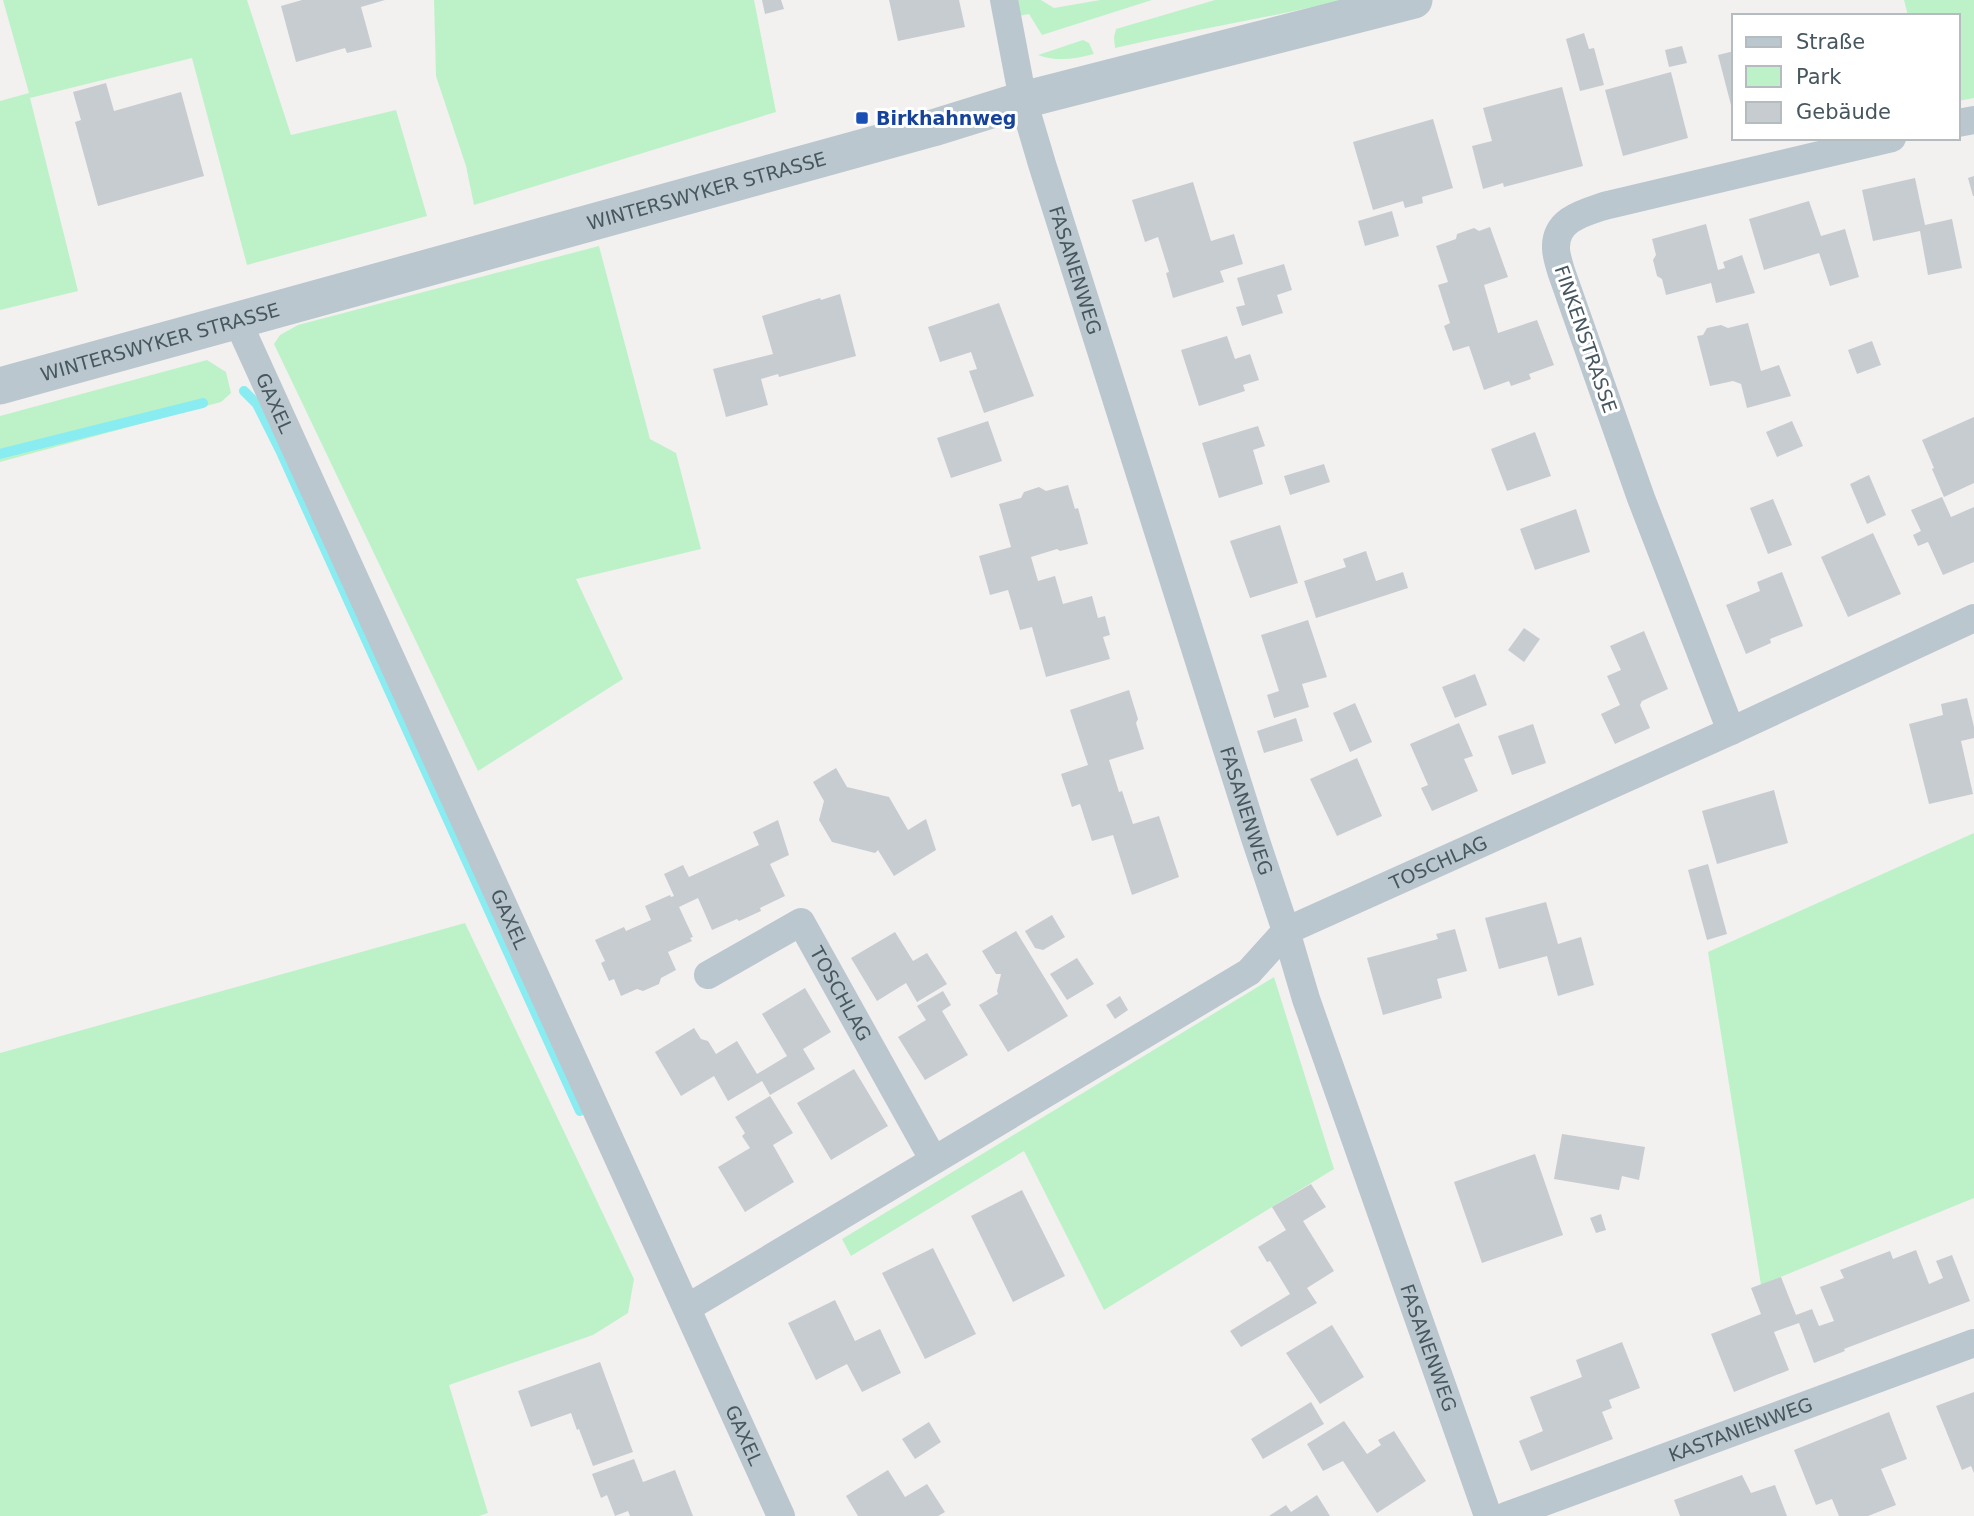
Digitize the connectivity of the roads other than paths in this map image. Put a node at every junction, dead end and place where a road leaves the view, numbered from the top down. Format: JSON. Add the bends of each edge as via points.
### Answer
{"nodes":[{"id":1,"x":1004,"y":0,"type":"edge"},
{"id":2,"x":1414,"y":0,"type":"edge"},
{"id":3,"x":1023,"y":100,"type":"junction"},
{"id":4,"x":1884,"y":140,"type":"edge"},
{"id":5,"x":237,"y":320,"type":"junction"},
{"id":6,"x":0,"y":386,"type":"edge"},
{"id":7,"x":1974,"y":618,"type":"edge"},
{"id":8,"x":1731,"y":731,"type":"junction"},
{"id":9,"x":1286,"y":931,"type":"junction"},
{"id":10,"x":708,"y":975,"type":"dead end"},
{"id":11,"x":933,"y":1159,"type":"junction"},
{"id":12,"x":687,"y":1308,"type":"junction"},
{"id":13,"x":1974,"y":1343,"type":"edge"},
{"id":14,"x":781,"y":1516,"type":"edge"},
{"id":15,"x":1488,"y":1516,"type":"edge"},
{"id":16,"x":1506,"y":1516,"type":"edge"}],
"edges":[{"from":1,"to":3,"type":"street"},
{"from":2,"to":3,"type":"street","name":"WINTERSWYKER STRASSE"},
{"from":3,"to":5,"type":"street","name":"WINTERSWYKER STRASSE"},
{"from":3,"to":9,"type":"street","name":"FASANENWEG"},
{"from":4,"to":8,"type":"street","name":"FINKENSTRASSE","via":[[1580,214],[1563,226],[1556,246],[1641,498]]},
{"from":5,"to":6,"type":"street","name":"WINTERSWYKER STRASSE"},
{"from":5,"to":12,"type":"street","name":"GAXEL"},
{"from":7,"to":8,"type":"street","name":"TOSCHLAG"},
{"from":8,"to":9,"type":"street","name":"TOSCHLAG"},
{"from":9,"to":11,"type":"street","name":"TOSCHLAG","via":[[1249,972]]},
{"from":9,"to":15,"type":"street","name":"FASANENWEG"},
{"from":10,"to":11,"type":"street","name":"TOSCHLAG","via":[[801,922]]},
{"from":11,"to":12,"type":"street","name":"TOSCHLAG"},
{"from":12,"to":14,"type":"street","name":"GAXEL"},
{"from":13,"to":16,"type":"street","name":"KASTANIENWEG"}]}
